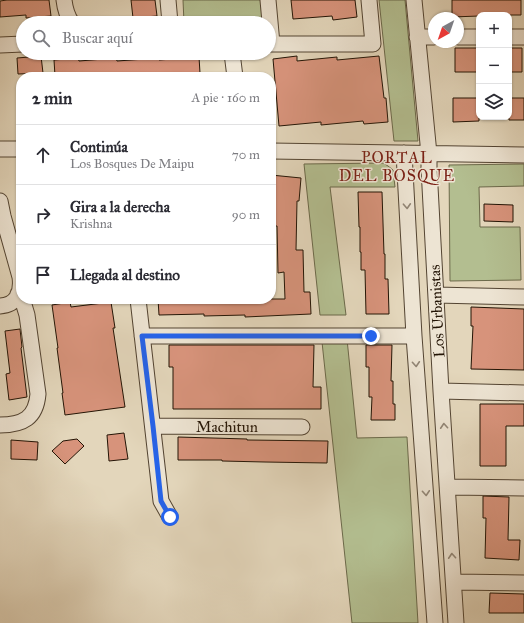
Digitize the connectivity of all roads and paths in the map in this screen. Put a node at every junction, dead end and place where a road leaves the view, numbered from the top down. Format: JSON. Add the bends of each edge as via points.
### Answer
{"nodes":[{"id":1,"x":64,"y":0,"type":"edge"},
{"id":2,"x":168,"y":0,"type":"edge"},
{"id":3,"x":268,"y":0,"type":"edge"},
{"id":4,"x":369,"y":0,"type":"edge"},
{"id":5,"x":414,"y":0,"type":"edge"},
{"id":6,"x":68,"y":16,"type":"edge"},
{"id":7,"x":169,"y":16,"type":"edge"},
{"id":8,"x":269,"y":16,"type":"edge"},
{"id":9,"x":417,"y":37,"type":"junction"},
{"id":10,"x":428,"y":37,"type":"edge"},
{"id":11,"x":464,"y":37,"type":"edge"},
{"id":12,"x":476,"y":37,"type":"edge"},
{"id":13,"x":512,"y":37,"type":"edge"},
{"id":14,"x":524,"y":38,"type":"edge"},
{"id":15,"x":16,"y":44,"type":"edge"},
{"id":16,"x":276,"y":44,"type":"edge"},
{"id":17,"x":0,"y":45,"type":"edge"},
{"id":18,"x":233,"y":60,"type":"edge"},
{"id":19,"x":234,"y":72,"type":"edge"},
{"id":20,"x":0,"y":148,"type":"edge"},
{"id":21,"x":16,"y":149,"type":"edge"},
{"id":22,"x":276,"y":151,"type":"edge"},
{"id":23,"x":404,"y":153,"type":"junction"},
{"id":24,"x":429,"y":154,"type":"junction"},
{"id":25,"x":524,"y":155,"type":"edge"},
{"id":26,"x":0,"y":201,"type":"edge"},
{"id":27,"x":16,"y":263,"type":"edge"},
{"id":28,"x":436,"y":295,"type":"junction"},
{"id":29,"x":524,"y":297,"type":"edge"},
{"id":30,"x":16,"y":298,"type":"edge"},
{"id":31,"x":23,"y":304,"type":"edge"},
{"id":32,"x":139,"y":304,"type":"edge"},
{"id":33,"x":0,"y":306,"type":"edge"},
{"id":34,"x":142,"y":336,"type":"junction"},
{"id":35,"x":414,"y":336,"type":"junction"},
{"id":36,"x":441,"y":391,"type":"junction"},
{"id":37,"x":524,"y":393,"type":"edge"},
{"id":38,"x":0,"y":425,"type":"edge"},
{"id":39,"x":153,"y":426,"type":"junction"},
{"id":40,"x":302,"y":427,"type":"dead end"},
{"id":41,"x":448,"y":487,"type":"junction"},
{"id":42,"x":524,"y":488,"type":"edge"},
{"id":43,"x":170,"y":517,"type":"dead end"},
{"id":44,"x":454,"y":582,"type":"junction"},
{"id":45,"x":524,"y":583,"type":"edge"},
{"id":46,"x":435,"y":623,"type":"edge"},
{"id":47,"x":456,"y":623,"type":"edge"}],
"edges":[{"from":1,"to":6,"type":"street"},
{"from":2,"to":7,"type":"street"},
{"from":3,"to":8,"type":"street"},
{"from":4,"to":16,"type":"street","via":[[373,44]]},
{"from":5,"to":9,"type":"street","name":"Los Urbanistas"},
{"from":9,"to":10,"type":"street"},
{"from":9,"to":24,"type":"street","name":"Los Urbanistas"},
{"from":11,"to":12,"type":"street"},
{"from":13,"to":14,"type":"street"},
{"from":15,"to":17,"type":"street"},
{"from":18,"to":19,"type":"street"},
{"from":20,"to":21,"type":"street"},
{"from":22,"to":23,"type":"street"},
{"from":23,"to":24,"type":"street"},
{"from":23,"to":35,"type":"street","name":"Los Urbanistas","one_way":true},
{"from":24,"to":25,"type":"street"},
{"from":24,"to":28,"type":"street","name":"Los Urbanistas"},
{"from":26,"to":27,"type":"street"},
{"from":28,"to":29,"type":"street"},
{"from":28,"to":36,"type":"street","name":"Los Urbanistas"},
{"from":30,"to":33,"type":"street","via":[[8,305]]},
{"from":31,"to":38,"type":"street","via":[[38,394],[37,402],[28,418],[20,423]]},
{"from":32,"to":34,"type":"street"},
{"from":34,"to":35,"type":"street"},
{"from":34,"to":39,"type":"street"},
{"from":35,"to":46,"type":"street","name":"Los Urbanistas","one_way":true},
{"from":36,"to":37,"type":"street"},
{"from":41,"to":36,"type":"street","name":"Los Urbanistas","one_way":true},
{"from":39,"to":40,"type":"street","name":"Machitun"},
{"from":39,"to":43,"type":"street","via":[[161,501]]},
{"from":41,"to":42,"type":"street"},
{"from":44,"to":41,"type":"street","name":"Los Urbanistas","one_way":true},
{"from":44,"to":45,"type":"street"},
{"from":44,"to":47,"type":"street","name":"Los Urbanistas"}]}
